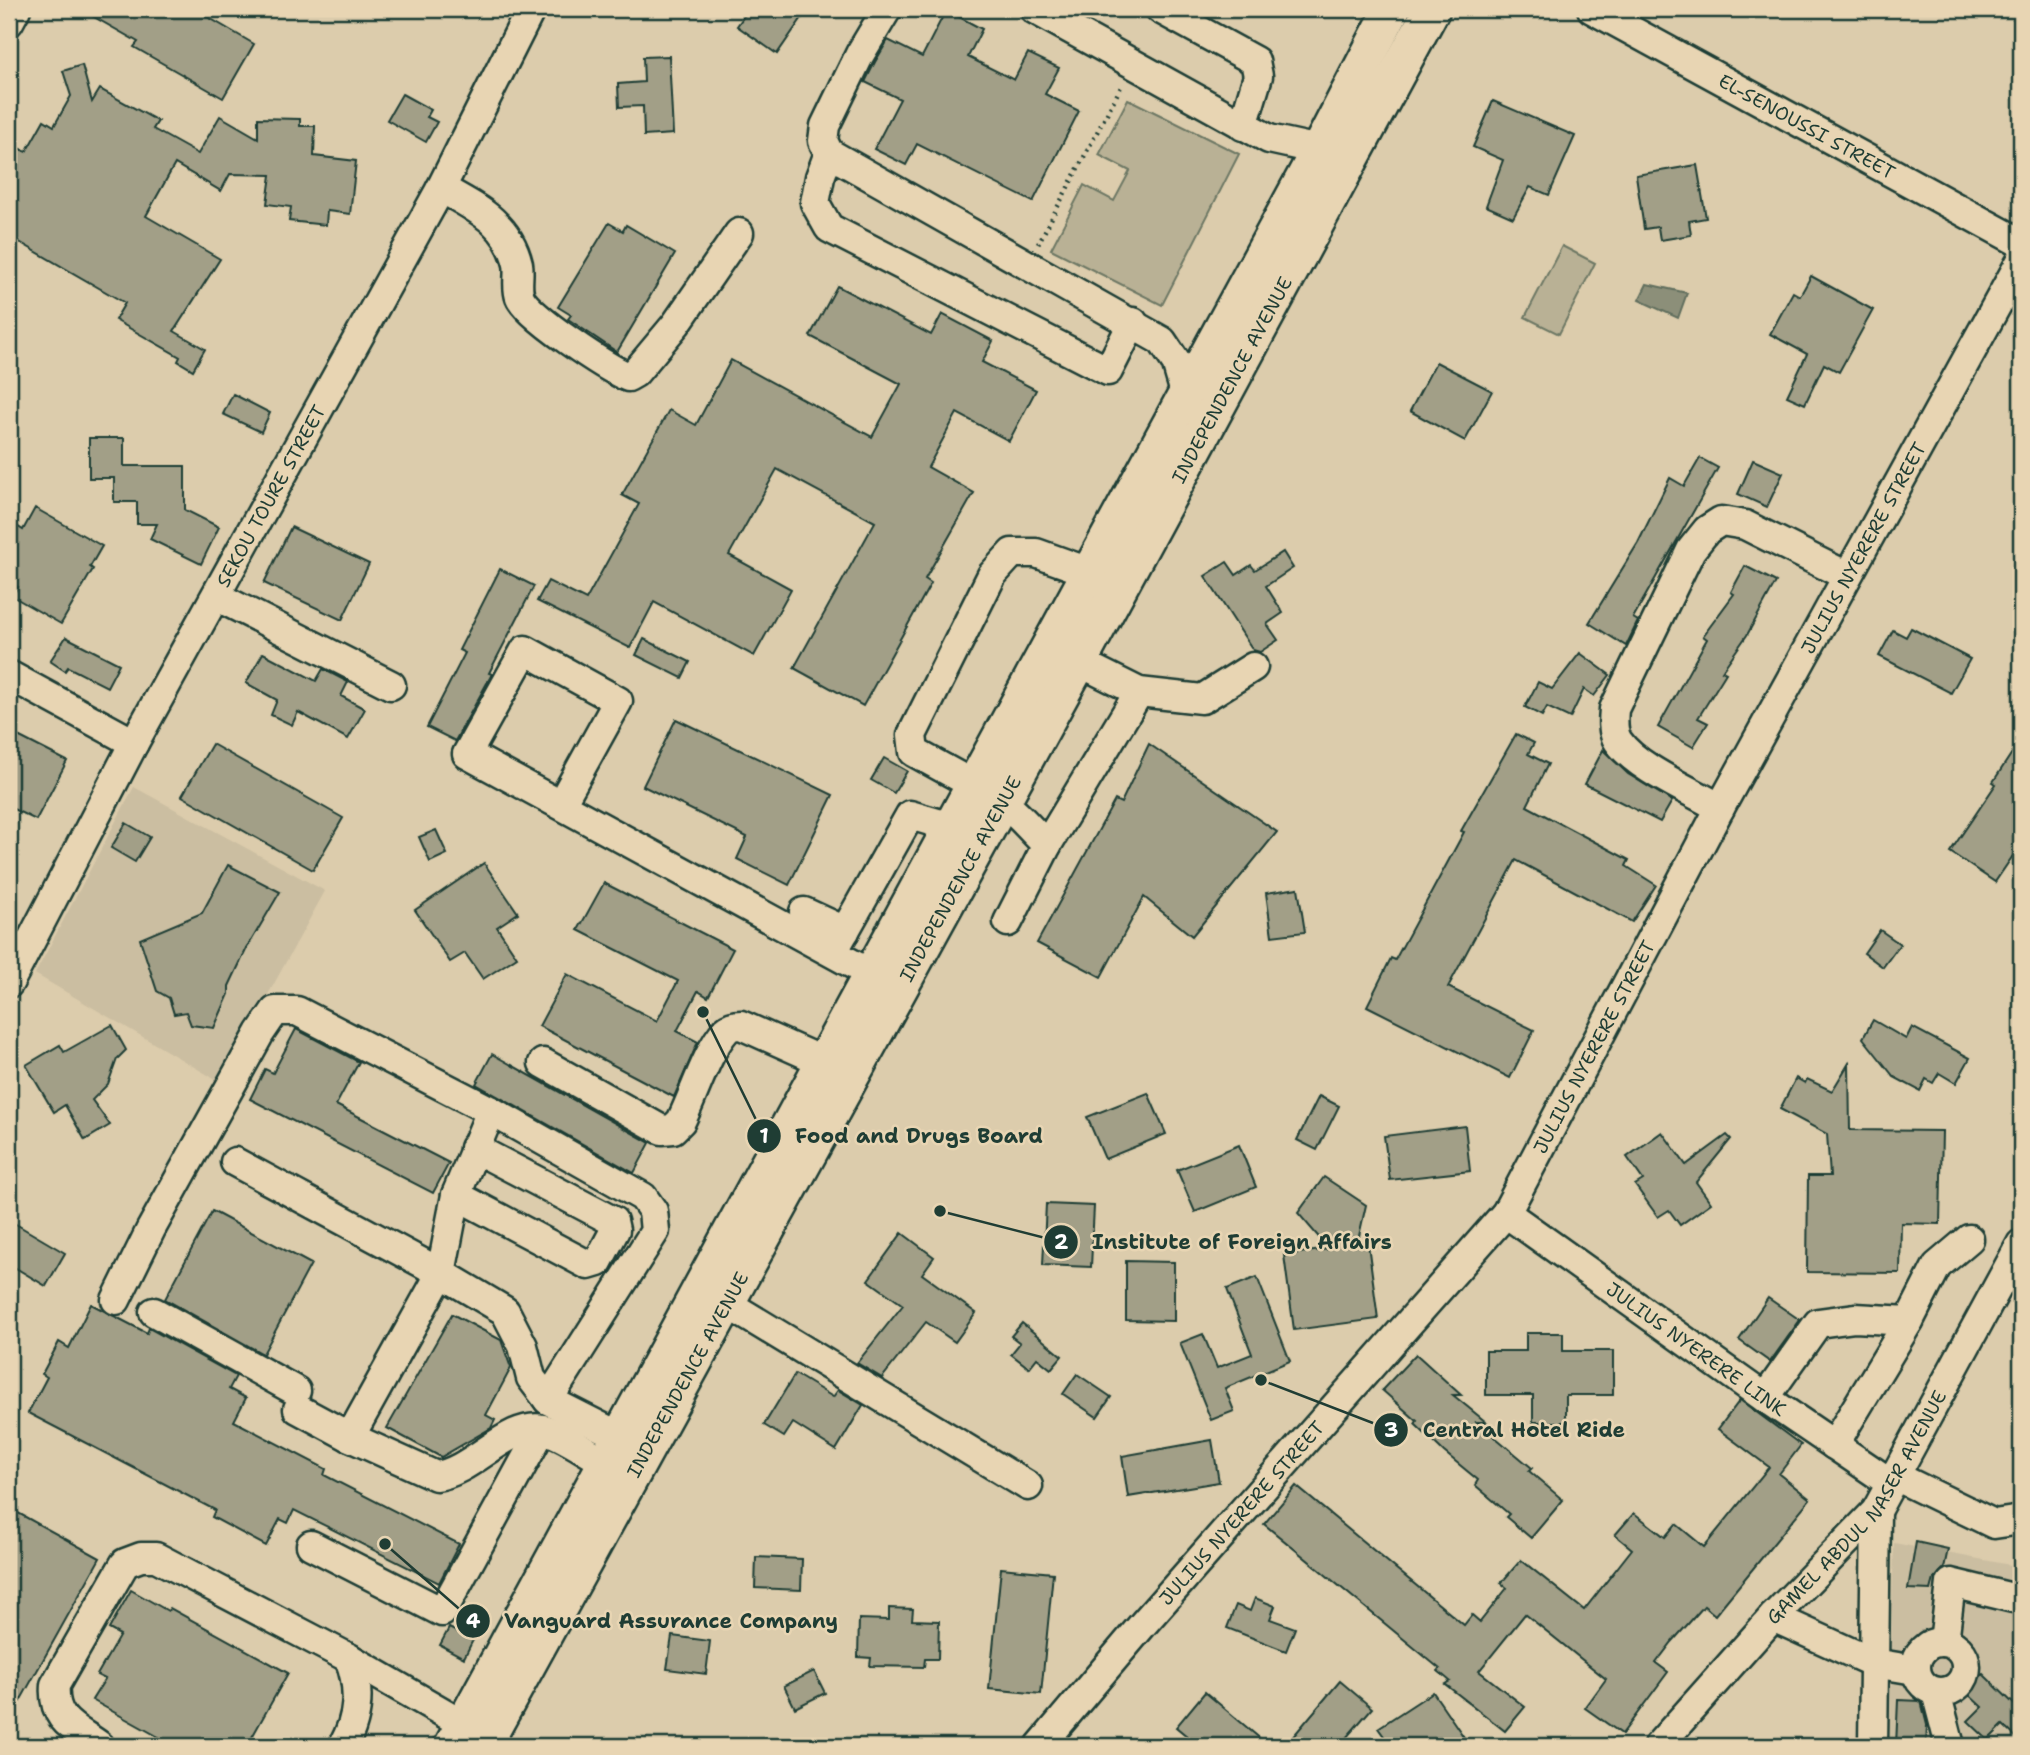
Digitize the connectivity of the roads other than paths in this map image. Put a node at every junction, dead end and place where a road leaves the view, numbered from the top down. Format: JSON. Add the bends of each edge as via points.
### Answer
{"nodes":[{"id":1,"x":16,"y":9,"type":"edge"},
{"id":2,"x":531,"y":9,"type":"edge"},
{"id":3,"x":887,"y":9,"type":"edge"},
{"id":4,"x":1036,"y":9,"type":"edge"},
{"id":5,"x":1160,"y":9,"type":"edge"},
{"id":6,"x":1392,"y":9,"type":"edge"},
{"id":7,"x":1432,"y":9,"type":"edge"},
{"id":8,"x":1592,"y":9,"type":"edge"},
{"id":9,"x":9,"y":22,"type":"edge"},
{"id":10,"x":1243,"y":126,"type":"junction"},
{"id":11,"x":1319,"y":150,"type":"junction"},
{"id":12,"x":829,"y":153,"type":"junction"},
{"id":13,"x":441,"y":188,"type":"junction"},
{"id":14,"x":738,"y":233,"type":"dead end"},
{"id":15,"x":2021,"y":243,"type":"edge"},
{"id":16,"x":2021,"y":261,"type":"edge"},
{"id":17,"x":1133,"y":322,"type":"junction"},
{"id":18,"x":1185,"y":393,"type":"junction"},
{"id":19,"x":1089,"y":572,"type":"junction"},
{"id":20,"x":1847,"y":576,"type":"junction"},
{"id":21,"x":216,"y":596,"type":"junction"},
{"id":22,"x":1079,"y":662,"type":"junction"},
{"id":23,"x":1253,"y":667,"type":"dead end"},
{"id":24,"x":9,"y":675,"type":"edge"},
{"id":25,"x":391,"y":685,"type":"dead end"},
{"id":26,"x":1139,"y":692,"type":"junction"},
{"id":27,"x":134,"y":743,"type":"junction"},
{"id":28,"x":987,"y":793,"type":"junction"},
{"id":29,"x":561,"y":804,"type":"junction"},
{"id":30,"x":1720,"y":808,"type":"junction"},
{"id":31,"x":951,"y":827,"type":"junction"},
{"id":32,"x":1047,"y":845,"type":"junction"},
{"id":33,"x":804,"y":912,"type":"dead end"},
{"id":34,"x":1008,"y":922,"type":"dead end"},
{"id":35,"x":839,"y":941,"type":"junction"},
{"id":36,"x":871,"y":974,"type":"junction"},
{"id":37,"x":9,"y":983,"type":"edge"},
{"id":38,"x":824,"y":1062,"type":"junction"},
{"id":39,"x":543,"y":1063,"type":"dead end"},
{"id":40,"x":491,"y":1111,"type":"junction"},
{"id":41,"x":474,"y":1148,"type":"junction"},
{"id":42,"x":235,"y":1162,"type":"dead end"},
{"id":43,"x":456,"y":1195,"type":"junction"},
{"id":44,"x":1506,"y":1213,"type":"junction"},
{"id":45,"x":1969,"y":1239,"type":"dead end"},
{"id":46,"x":2021,"y":1244,"type":"edge"},
{"id":47,"x":441,"y":1273,"type":"junction"},
{"id":48,"x":116,"y":1300,"type":"dead end"},
{"id":49,"x":726,"y":1303,"type":"junction"},
{"id":50,"x":154,"y":1312,"type":"dead end"},
{"id":51,"x":1909,"y":1321,"type":"junction"},
{"id":52,"x":1765,"y":1398,"type":"junction"},
{"id":53,"x":548,"y":1400,"type":"junction"},
{"id":54,"x":542,"y":1429,"type":"junction"},
{"id":55,"x":350,"y":1437,"type":"junction"},
{"id":56,"x":1834,"y":1445,"type":"junction"},
{"id":57,"x":613,"y":1449,"type":"junction"},
{"id":58,"x":1891,"y":1478,"type":"junction"},
{"id":59,"x":1028,"y":1486,"type":"dead end"},
{"id":60,"x":1876,"y":1511,"type":"junction"},
{"id":61,"x":2021,"y":1520,"type":"edge"},
{"id":62,"x":311,"y":1545,"type":"dead end"},
{"id":63,"x":2013,"y":1598,"type":"dead end"},
{"id":64,"x":1773,"y":1617,"type":"junction"},
{"id":65,"x":1944,"y":1642,"type":"junction"},
{"id":66,"x":349,"y":1658,"type":"junction"},
{"id":67,"x":1874,"y":1663,"type":"junction"},
{"id":68,"x":1915,"y":1670,"type":"junction"},
{"id":69,"x":1936,"y":1692,"type":"junction"},
{"id":70,"x":467,"y":1739,"type":"edge"},
{"id":71,"x":100,"y":1746,"type":"edge"},
{"id":72,"x":343,"y":1746,"type":"edge"},
{"id":73,"x":1041,"y":1746,"type":"edge"},
{"id":74,"x":1658,"y":1746,"type":"edge"},
{"id":75,"x":1873,"y":1746,"type":"edge"},
{"id":76,"x":1950,"y":1746,"type":"edge"}],
"edges":[{"from":1,"to":9,"type":"street"},
{"from":2,"to":13,"type":"street","name":"SEKOU TOURE STREET"},
{"from":3,"to":12,"type":"street","via":[[825,126],[823,141]]},
{"from":4,"to":10,"type":"street"},
{"from":5,"to":10,"type":"street","via":[[1255,61],[1258,76]]},
{"from":6,"to":11,"type":"main road","name":"INDEPENDENCE AVENUE"},
{"from":7,"to":22,"type":"main road","name":"INDEPENDENCE AVENUE"},
{"from":8,"to":15,"type":"street","name":"EL-SENOUSSI STREET"},
{"from":10,"to":11,"type":"street","via":[[1269,139]]},
{"from":11,"to":18,"type":"main road","name":"INDEPENDENCE AVENUE"},
{"from":12,"to":17,"type":"street"},
{"from":12,"to":17,"type":"street","via":[[815,203],[829,228],[1108,371]]},
{"from":13,"to":14,"type":"street","via":[[491,217],[509,236],[519,266],[520,297],[531,312],[628,377],[676,324]]},
{"from":13,"to":21,"type":"street","name":"SEKOU TOURE STREET"},
{"from":16,"to":20,"type":"street","name":"JULIUS NYERERE STREET"},
{"from":17,"to":18,"type":"street","via":[[1162,341],[1176,362]]},
{"from":18,"to":19,"type":"main road","name":"INDEPENDENCE AVENUE"},
{"from":19,"to":28,"type":"main road","name":"INDEPENDENCE AVENUE"},
{"from":19,"to":28,"type":"street","via":[[1036,553],[1012,553],[992,575],[912,735],[914,752]]},
{"from":20,"to":30,"type":"street","name":"JULIUS NYERERE STREET"},
{"from":20,"to":30,"type":"street","via":[[1745,525],[1721,521],[1691,550],[1614,709],[1613,724],[1616,739],[1630,755]]},
{"from":21,"to":25,"type":"street"},
{"from":21,"to":27,"type":"street","name":"SEKOU TOURE STREET"},
{"from":22,"to":26,"type":"street"},
{"from":22,"to":28,"type":"main road","name":"INDEPENDENCE AVENUE"},
{"from":23,"to":26,"type":"street","via":[[1202,699]]},
{"from":24,"to":27,"type":"street"},
{"from":26,"to":32,"type":"street"},
{"from":27,"to":37,"type":"street","name":"SEKOU TOURE STREET"},
{"from":28,"to":31,"type":"main road","name":"INDEPENDENCE AVENUE"},
{"from":28,"to":32,"type":"street","via":[[1014,810]]},
{"from":28,"to":49,"type":"main road","name":"INDEPENDENCE AVENUE"},
{"from":29,"to":29,"type":"street","via":[[618,701],[525,650],[467,754]]},
{"from":29,"to":35,"type":"street"},
{"from":30,"to":44,"type":"street","name":"JULIUS NYERERE STREET"},
{"from":31,"to":35,"type":"street","via":[[910,815]]},
{"from":31,"to":36,"type":"main road","name":"INDEPENDENCE AVENUE"},
{"from":32,"to":34,"type":"street"},
{"from":33,"to":35,"type":"street"},
{"from":35,"to":36,"type":"street"},
{"from":36,"to":38,"type":"main road","name":"INDEPENDENCE AVENUE"},
{"from":38,"to":39,"type":"street","via":[[733,1025],[716,1047],[681,1121],[673,1129],[662,1130]]},
{"from":38,"to":57,"type":"main road","name":"INDEPENDENCE AVENUE"},
{"from":40,"to":41,"type":"street"},
{"from":40,"to":48,"type":"street","via":[[297,1011],[275,1011]]},
{"from":40,"to":53,"type":"street","via":[[643,1197],[653,1211],[655,1231]]},
{"from":41,"to":43,"type":"street"},
{"from":41,"to":43,"type":"street","via":[[613,1221],[615,1230],[598,1262],[589,1265]]},
{"from":42,"to":47,"type":"street"},
{"from":43,"to":47,"type":"street"},
{"from":44,"to":52,"type":"street","name":"JULIUS NYERERE LINK"},
{"from":44,"to":73,"type":"street","name":"JULIUS NYERERE STREET"},
{"from":45,"to":51,"type":"street","via":[[1937,1266]]},
{"from":46,"to":58,"type":"street","name":"GAMEL ABDUL NASER AVENUE"},
{"from":47,"to":53,"type":"street","via":[[505,1311],[523,1346],[531,1378]]},
{"from":47,"to":55,"type":"street"},
{"from":49,"to":59,"type":"street"},
{"from":49,"to":70,"type":"main road","name":"INDEPENDENCE AVENUE"},
{"from":50,"to":55,"type":"street"},
{"from":51,"to":52,"type":"street","via":[[1855,1318],[1818,1323]]},
{"from":51,"to":56,"type":"street"},
{"from":52,"to":56,"type":"street","name":"JULIUS NYERERE LINK"},
{"from":53,"to":57,"type":"street"},
{"from":54,"to":55,"type":"street","via":[[508,1437],[450,1475],[436,1476]]},
{"from":54,"to":57,"type":"street"},
{"from":54,"to":62,"type":"street","via":[[442,1612]]},
{"from":56,"to":58,"type":"street","name":"JULIUS NYERERE LINK"},
{"from":57,"to":70,"type":"main road","name":"INDEPENDENCE AVENUE"},
{"from":58,"to":60,"type":"street","name":"GAMEL ABDUL NASER AVENUE"},
{"from":58,"to":61,"type":"street","name":"JULIUS NYERERE LINK","via":[[1994,1524]]},
{"from":60,"to":64,"type":"street","name":"GAMEL ABDUL NASER AVENUE"},
{"from":60,"to":67,"type":"street"},
{"from":63,"to":65,"type":"street","via":[[1951,1583]]},
{"from":64,"to":67,"type":"street"},
{"from":64,"to":74,"type":"street","name":"GAMEL ABDUL NASER AVENUE"},
{"from":65,"to":68,"type":"street","via":[[1929,1645],[1919,1655]]},
{"from":65,"to":69,"type":"street","via":[[1959,1649],[1966,1663],[1964,1679],[1952,1690]]},
{"from":66,"to":70,"type":"street"},
{"from":66,"to":71,"type":"street","via":[[156,1557],[141,1557],[125,1563],[55,1685],[54,1704],[63,1720]]},
{"from":66,"to":72,"type":"street","via":[[357,1677],[358,1703]]},
{"from":67,"to":68,"type":"street"},
{"from":67,"to":75,"type":"street"},
{"from":68,"to":69,"type":"street","via":[[1926,1688]]},
{"from":69,"to":76,"type":"street"}]}
